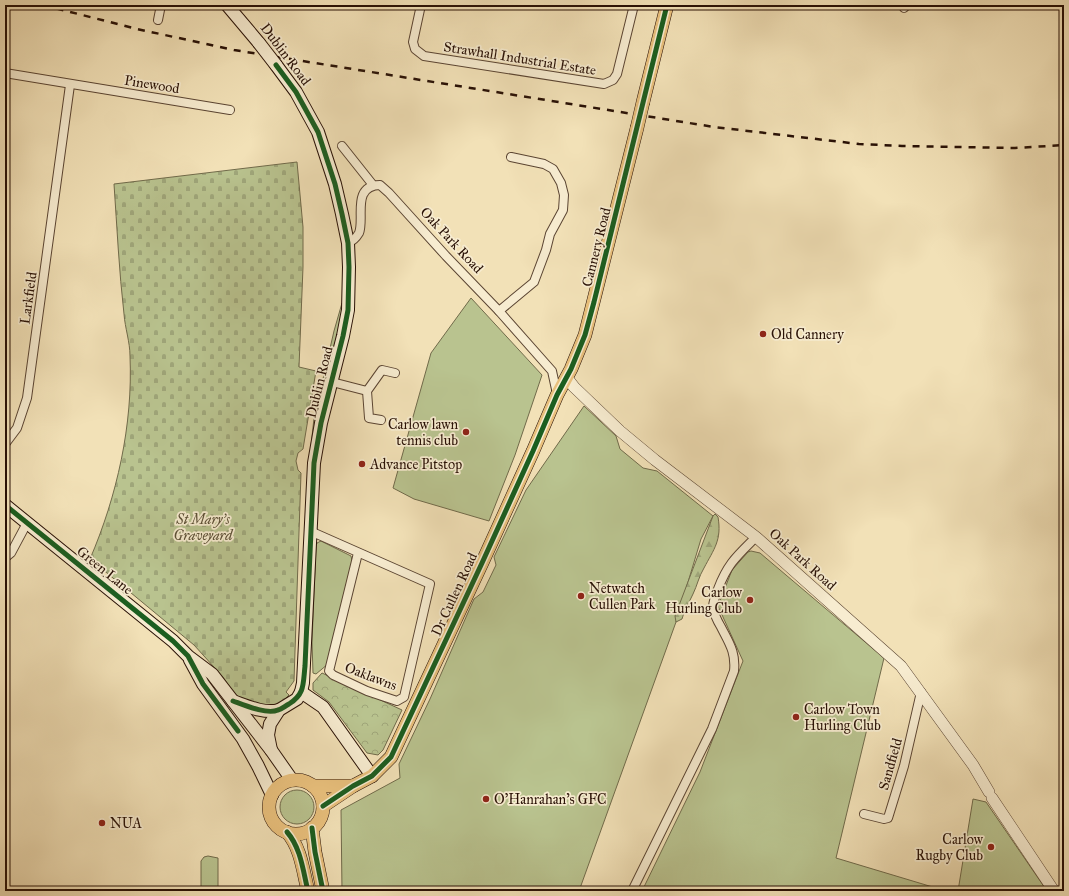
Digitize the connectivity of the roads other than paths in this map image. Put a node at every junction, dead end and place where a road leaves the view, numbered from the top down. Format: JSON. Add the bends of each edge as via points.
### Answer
{"nodes":[{"id":1,"x":162,"y":5,"type":"edge"},
{"id":2,"x":227,"y":5,"type":"edge"},
{"id":3,"x":422,"y":5,"type":"edge"},
{"id":4,"x":634,"y":5,"type":"edge"},
{"id":5,"x":666,"y":5,"type":"edge"},
{"id":6,"x":158,"y":20,"type":"dead end"},
{"id":7,"x":5,"y":73,"type":"edge"},
{"id":8,"x":70,"y":85,"type":"junction"},
{"id":9,"x":230,"y":110,"type":"dead end"},
{"id":10,"x":342,"y":146,"type":"dead end"},
{"id":11,"x":511,"y":157,"type":"dead end"},
{"id":12,"x":373,"y":185,"type":"junction"},
{"id":13,"x":348,"y":243,"type":"junction"},
{"id":14,"x":499,"y":311,"type":"junction"},
{"id":15,"x":552,"y":371,"type":"junction"},
{"id":16,"x":395,"y":373,"type":"dead end"},
{"id":17,"x":569,"y":374,"type":"junction"},
{"id":18,"x":332,"y":382,"type":"junction"},
{"id":19,"x":367,"y":391,"type":"junction"},
{"id":20,"x":557,"y":395,"type":"junction"},
{"id":21,"x":381,"y":420,"type":"dead end"},
{"id":22,"x":5,"y":444,"type":"edge"},
{"id":23,"x":5,"y":505,"type":"edge"},
{"id":24,"x":27,"y":523,"type":"junction"},
{"id":25,"x":310,"y":531,"type":"junction"},
{"id":26,"x":756,"y":537,"type":"junction"},
{"id":27,"x":358,"y":553,"type":"junction"},
{"id":28,"x":5,"y":558,"type":"edge"},
{"id":29,"x":188,"y":656,"type":"junction"},
{"id":30,"x":301,"y":692,"type":"junction"},
{"id":31,"x":921,"y":692,"type":"junction"},
{"id":32,"x":233,"y":701,"type":"junction"},
{"id":33,"x":277,"y":711,"type":"junction"},
{"id":34,"x":255,"y":730,"type":"junction"},
{"id":35,"x":243,"y":739,"type":"junction"},
{"id":36,"x":271,"y":750,"type":"junction"},
{"id":37,"x":372,"y":776,"type":"junction"},
{"id":38,"x":292,"y":780,"type":"junction"},
{"id":39,"x":313,"y":786,"type":"junction"},
{"id":40,"x":353,"y":786,"type":"junction"},
{"id":41,"x":272,"y":795,"type":"junction"},
{"id":42,"x":322,"y":806,"type":"junction"},
{"id":43,"x":864,"y":814,"type":"dead end"},
{"id":44,"x":312,"y":828,"type":"junction"},
{"id":45,"x":287,"y":832,"type":"junction"},
{"id":46,"x":308,"y":891,"type":"edge"},
{"id":47,"x":323,"y":891,"type":"edge"},
{"id":48,"x":632,"y":891,"type":"edge"},
{"id":49,"x":1054,"y":891,"type":"edge"}],
"edges":[{"from":1,"to":6,"type":"street"},
{"from":2,"to":13,"type":"main road","name":"Dublin Road","bridge":true,"via":[[296,92],[318,132],[335,184]]},
{"from":3,"to":4,"type":"street","name":"Strawhall Industrial Estate","via":[[413,42],[415,49],[424,56],[604,84],[613,80],[617,74]]},
{"from":5,"to":17,"type":"main road","name":"Cannery Road","bridge":true,"via":[[585,336]]},
{"from":7,"to":8,"type":"street","name":"Pinewood"},
{"from":8,"to":9,"type":"street","name":"Pinewood"},
{"from":8,"to":22,"type":"street","name":"Larkfield","via":[[27,398],[17,428]]},
{"from":10,"to":12,"type":"street"},
{"from":11,"to":14,"type":"street","via":[[544,164],[553,169],[564,195],[563,210],[550,234],[534,282]]},
{"from":12,"to":13,"type":"street","via":[[362,198],[359,232],[354,240]]},
{"from":12,"to":14,"type":"street","name":"Oak Park Road","via":[[380,185],[389,193]]},
{"from":13,"to":18,"type":"main road","name":"Dublin Road","via":[[348,310]]},
{"from":14,"to":15,"type":"street","name":"Oak Park Road"},
{"from":15,"to":17,"type":"street"},
{"from":15,"to":20,"type":"street","name":"Oak Park Road"},
{"from":16,"to":19,"type":"street","via":[[382,370]]},
{"from":17,"to":20,"type":"main road","name":"Cannery Road"},
{"from":17,"to":26,"type":"street","name":"Oak Park Road","via":[[574,387],[620,431]]},
{"from":18,"to":19,"type":"street"},
{"from":18,"to":25,"type":"main road","name":"Dublin Road","via":[[314,463]]},
{"from":19,"to":21,"type":"street","via":[[369,418]]},
{"from":20,"to":37,"type":"main road","name":"Dr Cullen Road","via":[[391,757]]},
{"from":23,"to":24,"type":"main road","name":"Green Lane"},
{"from":24,"to":28,"type":"street","via":[[12,553]]},
{"from":24,"to":29,"type":"main road","name":"Green Lane"},
{"from":25,"to":27,"type":"street","name":"Oaklawns"},
{"from":25,"to":30,"type":"main road","name":"Dublin Road","via":[[305,666]]},
{"from":26,"to":31,"type":"street","name":"Oak Park Road","via":[[901,666]]},
{"from":26,"to":48,"type":"street","via":[[732,560],[724,573],[713,606],[717,621],[734,653],[734,671],[712,729]]},
{"from":27,"to":27,"type":"street","name":"Oaklawns","via":[[430,584],[404,697],[397,701],[367,691],[329,671]]},
{"from":29,"to":32,"type":"main road","via":[[212,674]]},
{"from":29,"to":35,"type":"main road","via":[[203,684]]},
{"from":30,"to":33,"type":"main road","via":[[297,699]]},
{"from":30,"to":37,"type":"main road","via":[[323,707]]},
{"from":31,"to":43,"type":"street","name":"Sandfield","via":[[904,766],[888,818]]},
{"from":31,"to":49,"type":"street","name":"Oak Park Road","via":[[973,765]]},
{"from":32,"to":33,"type":"main road","via":[[254,708]]},
{"from":32,"to":34,"type":"main road"},
{"from":33,"to":34,"type":"main road"},
{"from":33,"to":36,"type":"main road","via":[[268,735]]},
{"from":34,"to":35,"type":"main road"},
{"from":34,"to":36,"type":"main road"},
{"from":35,"to":41,"type":"main road"},
{"from":36,"to":38,"type":"main road"},
{"from":37,"to":40,"type":"main road","name":"Dr Cullen Road"},
{"from":38,"to":39,"type":"main road","via":[[300,780]]},
{"from":38,"to":41,"type":"main road","via":[[277,788]]},
{"from":39,"to":40,"type":"main road"},
{"from":39,"to":42,"type":"main road","via":[[321,798]]},
{"from":40,"to":42,"type":"main road","name":"Dr Cullen Road"},
{"from":41,"to":45,"type":"main road","via":[[269,802],[271,818]]},
{"from":42,"to":44,"type":"main road","via":[[322,814]]},
{"from":44,"to":45,"type":"main road","via":[[296,834]]},
{"from":44,"to":47,"type":"main road"},
{"from":45,"to":46,"type":"main road","via":[[298,854]]}]}
